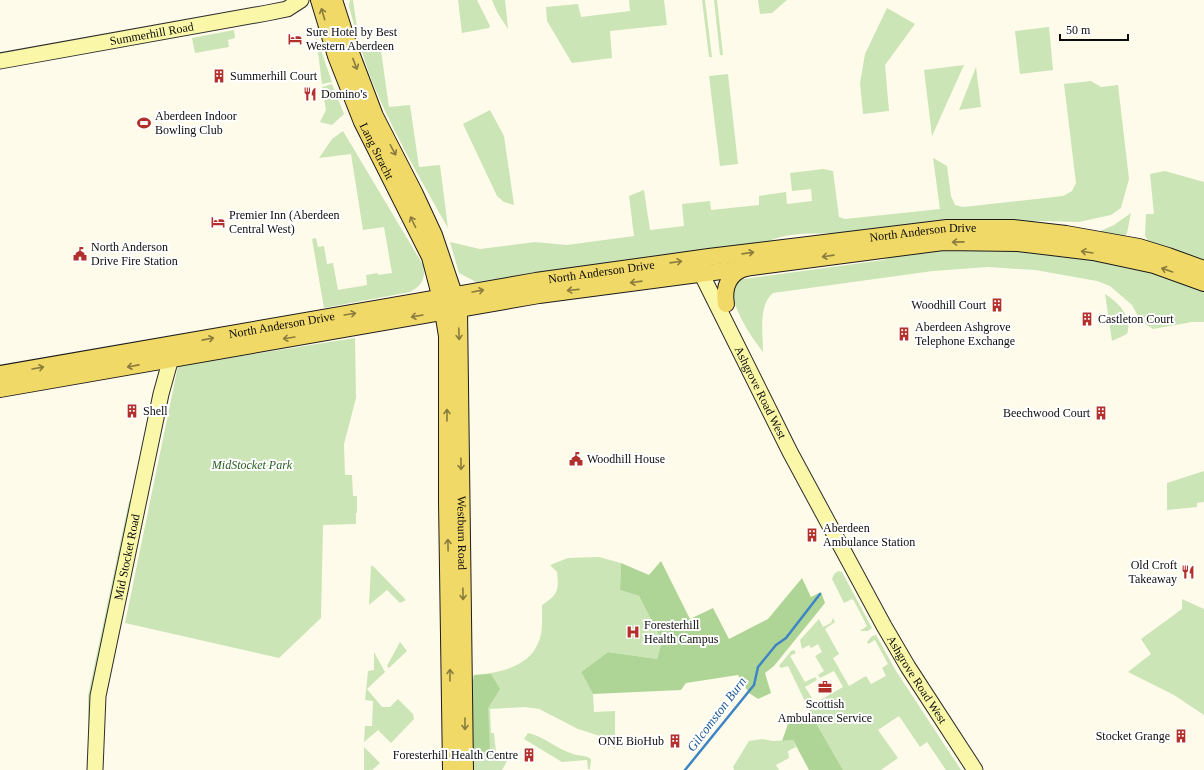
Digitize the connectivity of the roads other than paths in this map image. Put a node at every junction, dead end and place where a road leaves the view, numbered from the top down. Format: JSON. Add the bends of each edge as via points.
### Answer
{"nodes":[{"id":1,"x":301,"y":0,"type":"edge"},
{"id":2,"x":319,"y":0,"type":"edge"},
{"id":3,"x":334,"y":0,"type":"edge"},
{"id":4,"x":0,"y":61,"type":"edge"},
{"id":5,"x":705,"y":265,"type":"junction"},
{"id":6,"x":758,"y":266,"type":"junction"},
{"id":7,"x":1204,"y":269,"type":"edge"},
{"id":8,"x":1204,"y":282,"type":"edge"},
{"id":9,"x":450,"y":304,"type":"junction"},
{"id":10,"x":726,"y":304,"type":"junction"},
{"id":11,"x":170,"y":352,"type":"junction"},
{"id":12,"x":0,"y":374,"type":"edge"},
{"id":13,"x":0,"y":389,"type":"edge"},
{"id":14,"x":829,"y":523,"type":"junction"},
{"id":15,"x":96,"y":770,"type":"edge"},
{"id":16,"x":451,"y":770,"type":"edge"},
{"id":17,"x":465,"y":770,"type":"edge"},
{"id":18,"x":975,"y":770,"type":"edge"}],
"edges":[{"from":1,"to":4,"type":"street","name":"Summerhill Road","via":[[287,9]]},
{"from":9,"to":2,"type":"main road","name":"Lang Stracht","one_way":true,"via":[[430,257],[362,122],[336,56]]},
{"from":3,"to":9,"type":"main road","name":"Lang Stracht","one_way":true,"via":[[374,116],[416,194],[434,235]]},
{"from":5,"to":6,"type":"main road","name":"North Anderson Drive"},
{"from":5,"to":7,"type":"main road","name":"North Anderson Drive","one_way":true,"via":[[916,231],[990,227],[1039,230],[1111,242],[1168,256]]},
{"from":5,"to":9,"type":"main road","name":"North Anderson Drive","via":[[536,281]]},
{"from":5,"to":10,"type":"street","name":"Ashgrove Road West"},
{"from":5,"to":14,"type":"street","name":"Ashgrove Road West","via":[[790,452]]},
{"from":8,"to":6,"type":"main road","name":"North Anderson Drive","one_way":true,"via":[[1154,265],[1100,254],[1043,245],[995,242],[930,244]]},
{"from":6,"to":10,"type":"main road","via":[[742,270],[728,282],[724,294]]},
{"from":9,"to":11,"type":"main road","name":"North Anderson Drive","via":[[257,329]]},
{"from":16,"to":9,"type":"main road","name":"Westburn Road","one_way":true,"via":[[447,495],[447,336]]},
{"from":9,"to":17,"type":"main road","name":"Westburn Road","one_way":true},
{"from":10,"to":14,"type":"street","name":"Ashgrove Road West","via":[[784,422]]},
{"from":12,"to":11,"type":"main road","name":"North Anderson Drive","one_way":true},
{"from":11,"to":13,"type":"main road","name":"North Anderson Drive","one_way":true},
{"from":11,"to":15,"type":"street","name":"Mid Stocket Road","via":[[98,696]]},
{"from":14,"to":18,"type":"street","name":"Ashgrove Road West","via":[[908,667]]}]}
